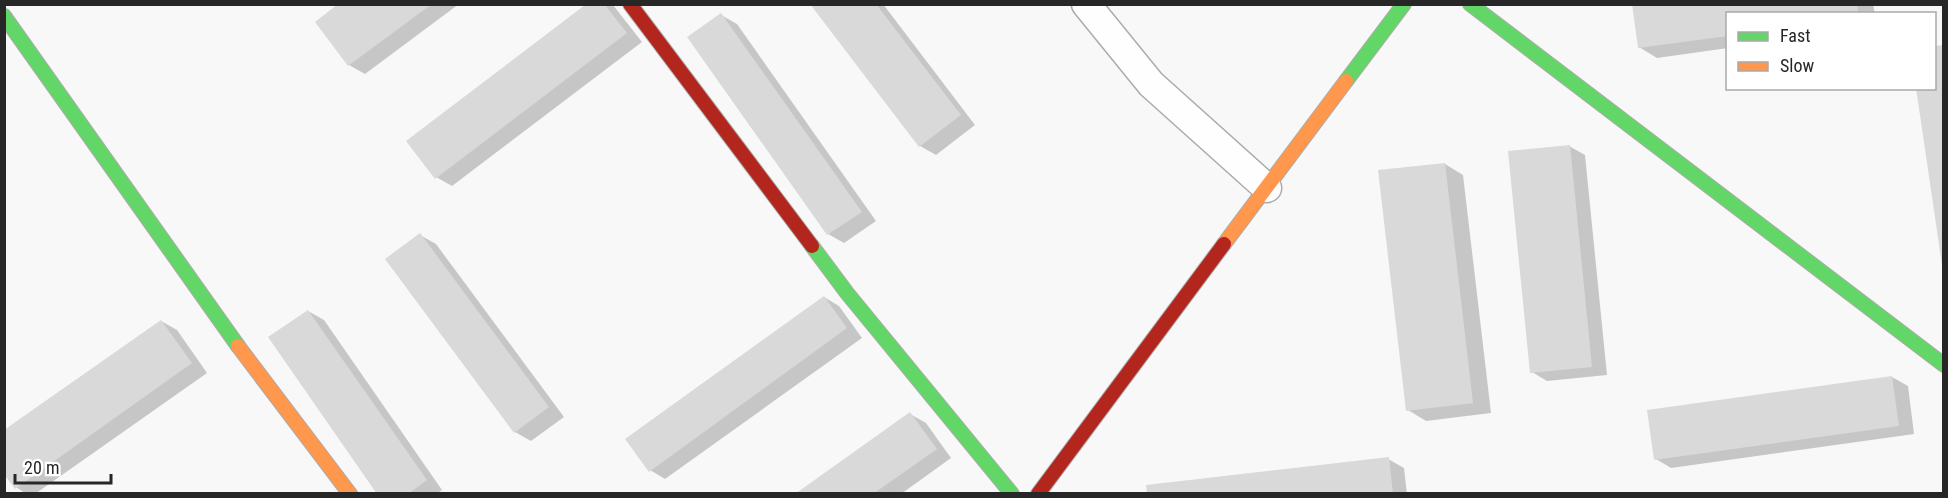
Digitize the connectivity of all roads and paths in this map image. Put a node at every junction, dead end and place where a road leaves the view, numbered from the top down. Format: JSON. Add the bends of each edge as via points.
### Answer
{"nodes":[{"id":1,"x":630,"y":4,"type":"edge"},
{"id":2,"x":1086,"y":4,"type":"edge"},
{"id":3,"x":1404,"y":4,"type":"edge"},
{"id":4,"x":1470,"y":4,"type":"edge"},
{"id":5,"x":4,"y":16,"type":"edge"},
{"id":6,"x":1267,"y":188,"type":"junction"},
{"id":7,"x":1944,"y":365,"type":"edge"},
{"id":8,"x":350,"y":494,"type":"edge"},
{"id":9,"x":1012,"y":494,"type":"edge"},
{"id":10,"x":1038,"y":494,"type":"edge"}],
"edges":[{"from":1,"to":9,"type":"street","via":[[847,292]]},
{"from":2,"to":6,"type":"street","via":[[1151,84]]},
{"from":3,"to":6,"type":"street"},
{"from":4,"to":7,"type":"street"},
{"from":5,"to":8,"type":"street","via":[[263,381]]},
{"from":6,"to":10,"type":"street"}]}
